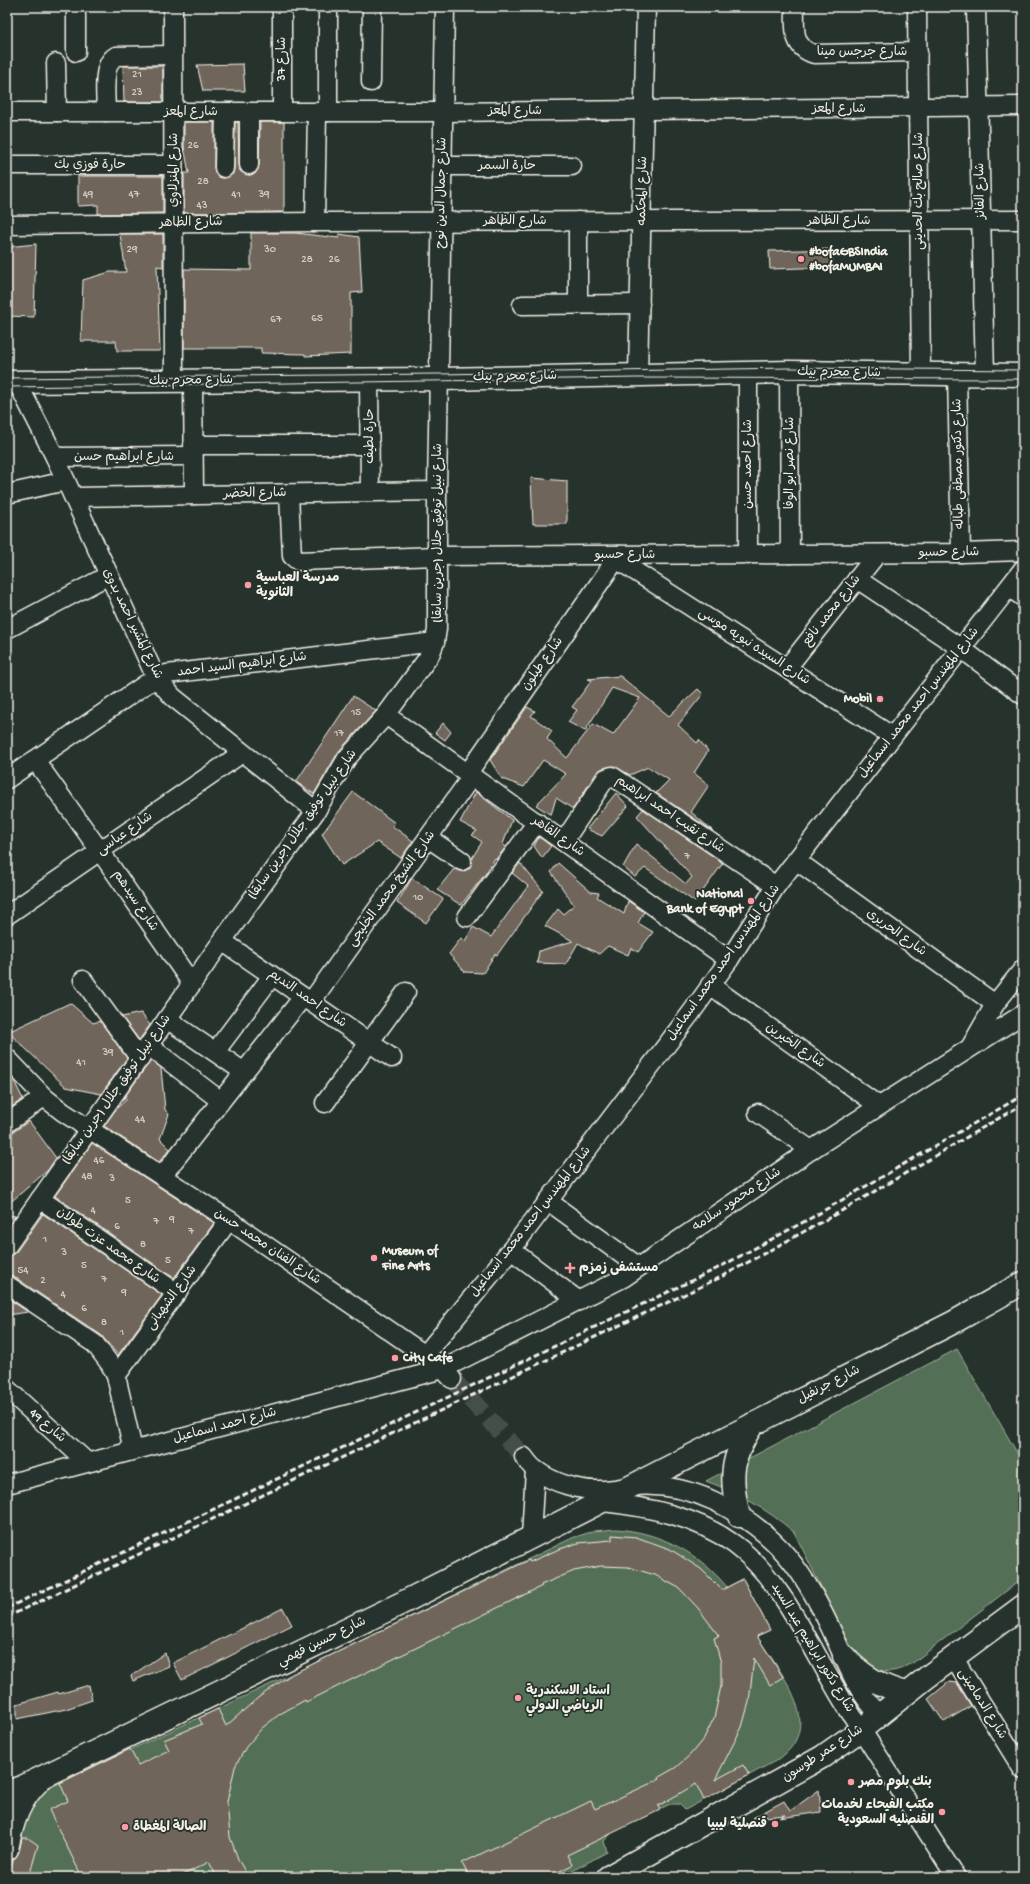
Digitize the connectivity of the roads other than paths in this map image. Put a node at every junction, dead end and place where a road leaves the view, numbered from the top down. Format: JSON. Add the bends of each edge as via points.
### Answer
{"nodes":[{"id":1,"x":76,"y":7,"type":"edge"},
{"id":2,"x":173,"y":7,"type":"edge"},
{"id":3,"x":282,"y":7,"type":"edge"},
{"id":4,"x":328,"y":7,"type":"edge"},
{"id":5,"x":372,"y":7,"type":"edge"},
{"id":6,"x":445,"y":7,"type":"edge"},
{"id":7,"x":646,"y":7,"type":"edge"},
{"id":8,"x":795,"y":7,"type":"edge"},
{"id":9,"x":917,"y":7,"type":"edge"},
{"id":10,"x":976,"y":7,"type":"edge"},
{"id":11,"x":76,"y":52,"type":"dead end"},
{"id":12,"x":918,"y":52,"type":"junction"},
{"id":13,"x":173,"y":55,"type":"junction"},
{"id":14,"x":56,"y":63,"type":"dead end"},
{"id":15,"x":371,"y":82,"type":"dead end"},
{"id":16,"x":1023,"y":106,"type":"edge"},
{"id":17,"x":979,"y":107,"type":"junction"},
{"id":18,"x":919,"y":108,"type":"junction"},
{"id":19,"x":644,"y":110,"type":"junction"},
{"id":20,"x":7,"y":112,"type":"edge"},
{"id":21,"x":57,"y":112,"type":"junction"},
{"id":22,"x":106,"y":112,"type":"junction"},
{"id":23,"x":173,"y":112,"type":"junction"},
{"id":24,"x":225,"y":112,"type":"junction"},
{"id":25,"x":249,"y":112,"type":"junction"},
{"id":26,"x":282,"y":112,"type":"junction"},
{"id":27,"x":323,"y":112,"type":"junction"},
{"id":28,"x":443,"y":112,"type":"junction"},
{"id":29,"x":7,"y":165,"type":"edge"},
{"id":30,"x":173,"y":165,"type":"junction"},
{"id":31,"x":249,"y":165,"type":"dead end"},
{"id":32,"x":442,"y":166,"type":"junction"},
{"id":33,"x":572,"y":166,"type":"dead end"},
{"id":34,"x":224,"y":168,"type":"dead end"},
{"id":35,"x":1023,"y":220,"type":"edge"},
{"id":36,"x":578,"y":221,"type":"junction"},
{"id":37,"x":642,"y":221,"type":"junction"},
{"id":38,"x":919,"y":221,"type":"junction"},
{"id":39,"x":981,"y":221,"type":"junction"},
{"id":40,"x":315,"y":222,"type":"junction"},
{"id":41,"x":441,"y":222,"type":"junction"},
{"id":42,"x":174,"y":223,"type":"junction"},
{"id":43,"x":7,"y":225,"type":"edge"},
{"id":44,"x":578,"y":304,"type":"junction"},
{"id":45,"x":640,"y":304,"type":"junction"},
{"id":46,"x":522,"y":305,"type":"dead end"},
{"id":47,"x":789,"y":372,"type":"junction"},
{"id":48,"x":748,"y":373,"type":"junction"},
{"id":49,"x":921,"y":374,"type":"junction"},
{"id":50,"x":957,"y":374,"type":"junction"},
{"id":51,"x":638,"y":375,"type":"junction"},
{"id":52,"x":985,"y":375,"type":"junction"},
{"id":53,"x":1023,"y":375,"type":"edge"},
{"id":54,"x":370,"y":379,"type":"junction"},
{"id":55,"x":439,"y":379,"type":"junction"},
{"id":56,"x":184,"y":381,"type":"junction"},
{"id":57,"x":12,"y":382,"type":"edge"},
{"id":58,"x":370,"y":445,"type":"junction"},
{"id":59,"x":193,"y":451,"type":"junction"},
{"id":60,"x":55,"y":457,"type":"junction"},
{"id":61,"x":70,"y":489,"type":"junction"},
{"id":62,"x":436,"y":491,"type":"junction"},
{"id":63,"x":370,"y":492,"type":"junction"},
{"id":64,"x":7,"y":494,"type":"edge"},
{"id":65,"x":289,"y":494,"type":"junction"},
{"id":66,"x":194,"y":495,"type":"junction"},
{"id":67,"x":1023,"y":551,"type":"edge"},
{"id":68,"x":961,"y":553,"type":"junction"},
{"id":69,"x":748,"y":554,"type":"junction"},
{"id":70,"x":790,"y":554,"type":"junction"},
{"id":71,"x":877,"y":554,"type":"junction"},
{"id":72,"x":437,"y":556,"type":"junction"},
{"id":73,"x":617,"y":557,"type":"junction"},
{"id":74,"x":1023,"y":569,"type":"edge"},
{"id":75,"x":109,"y":575,"type":"junction"},
{"id":76,"x":857,"y":579,"type":"junction"},
{"id":77,"x":1016,"y":592,"type":"edge"},
{"id":78,"x":7,"y":629,"type":"edge"},
{"id":79,"x":435,"y":642,"type":"junction"},
{"id":80,"x":962,"y":649,"type":"junction"},
{"id":81,"x":788,"y":668,"type":"junction"},
{"id":82,"x":156,"y":678,"type":"junction"},
{"id":83,"x":1023,"y":695,"type":"edge"},
{"id":84,"x":386,"y":715,"type":"junction"},
{"id":85,"x":892,"y":736,"type":"junction"},
{"id":86,"x":242,"y":752,"type":"junction"},
{"id":87,"x":35,"y":760,"type":"junction"},
{"id":88,"x":470,"y":775,"type":"junction"},
{"id":89,"x":7,"y":779,"type":"edge"},
{"id":90,"x":316,"y":811,"type":"junction"},
{"id":91,"x":537,"y":822,"type":"junction"},
{"id":92,"x":428,"y":838,"type":"junction"},
{"id":93,"x":564,"y":841,"type":"junction"},
{"id":94,"x":100,"y":851,"type":"junction"},
{"id":95,"x":462,"y":861,"type":"dead end"},
{"id":96,"x":797,"y":861,"type":"junction"},
{"id":97,"x":776,"y":886,"type":"junction"},
{"id":98,"x":7,"y":915,"type":"edge"},
{"id":99,"x":467,"y":917,"type":"dead end"},
{"id":100,"x":222,"y":941,"type":"junction"},
{"id":101,"x":729,"y":960,"type":"junction"},
{"id":102,"x":1023,"y":969,"type":"edge"},
{"id":103,"x":272,"y":976,"type":"junction"},
{"id":104,"x":83,"y":980,"type":"dead end"},
{"id":105,"x":192,"y":984,"type":"junction"},
{"id":106,"x":710,"y":985,"type":"junction"},
{"id":107,"x":406,"y":992,"type":"dead end"},
{"id":108,"x":307,"y":999,"type":"junction"},
{"id":109,"x":995,"y":1004,"type":"junction"},
{"id":110,"x":1023,"y":1014,"type":"edge"},
{"id":111,"x":167,"y":1020,"type":"junction"},
{"id":112,"x":369,"y":1043,"type":"junction"},
{"id":113,"x":970,"y":1048,"type":"junction"},
{"id":114,"x":144,"y":1052,"type":"junction"},
{"id":115,"x":215,"y":1052,"type":"junction"},
{"id":116,"x":7,"y":1058,"type":"edge"},
{"id":117,"x":392,"y":1058,"type":"dead end"},
{"id":118,"x":244,"y":1072,"type":"junction"},
{"id":119,"x":44,"y":1097,"type":"junction"},
{"id":120,"x":221,"y":1101,"type":"junction"},
{"id":121,"x":325,"y":1103,"type":"dead end"},
{"id":122,"x":879,"y":1106,"type":"junction"},
{"id":123,"x":758,"y":1113,"type":"dead end"},
{"id":124,"x":7,"y":1123,"type":"edge"},
{"id":125,"x":90,"y":1129,"type":"junction"},
{"id":126,"x":811,"y":1150,"type":"junction"},
{"id":127,"x":162,"y":1176,"type":"junction"},
{"id":128,"x":40,"y":1199,"type":"junction"},
{"id":129,"x":548,"y":1201,"type":"junction"},
{"id":130,"x":229,"y":1220,"type":"junction"},
{"id":131,"x":7,"y":1246,"type":"edge"},
{"id":132,"x":511,"y":1250,"type":"junction"},
{"id":133,"x":639,"y":1267,"type":"junction"},
{"id":134,"x":1023,"y":1284,"type":"edge"},
{"id":135,"x":7,"y":1285,"type":"edge"},
{"id":136,"x":176,"y":1293,"type":"junction"},
{"id":137,"x":579,"y":1301,"type":"junction"},
{"id":138,"x":425,"y":1355,"type":"junction"},
{"id":139,"x":448,"y":1374,"type":"junction"},
{"id":140,"x":116,"y":1376,"type":"junction"},
{"id":141,"x":7,"y":1389,"type":"edge"},
{"id":142,"x":753,"y":1424,"type":"junction"},
{"id":143,"x":133,"y":1450,"type":"junction"},
{"id":144,"x":87,"y":1462,"type":"junction"},
{"id":145,"x":7,"y":1484,"type":"edge"},
{"id":146,"x":634,"y":1486,"type":"junction"},
{"id":147,"x":603,"y":1502,"type":"junction"},
{"id":148,"x":739,"y":1516,"type":"junction"},
{"id":149,"x":531,"y":1536,"type":"junction"},
{"id":150,"x":806,"y":1580,"type":"junction"},
{"id":151,"x":780,"y":1593,"type":"junction"},
{"id":152,"x":1023,"y":1606,"type":"edge"},
{"id":153,"x":844,"y":1656,"type":"junction"},
{"id":154,"x":953,"y":1657,"type":"junction"},
{"id":155,"x":906,"y":1693,"type":"junction"},
{"id":156,"x":880,"y":1715,"type":"junction"},
{"id":157,"x":862,"y":1729,"type":"junction"},
{"id":158,"x":1023,"y":1770,"type":"edge"},
{"id":159,"x":42,"y":1777,"type":"junction"},
{"id":160,"x":7,"y":1792,"type":"edge"},
{"id":161,"x":7,"y":1849,"type":"edge"},
{"id":162,"x":608,"y":1877,"type":"edge"},
{"id":163,"x":956,"y":1877,"type":"edge"}],
"edges":[{"from":1,"to":11,"type":"street"},
{"from":2,"to":13,"type":"street","name":"شارع المنزلاوي"},
{"from":3,"to":26,"type":"street","name":"شارع 37"},
{"from":4,"to":27,"type":"street"},
{"from":5,"to":15,"type":"street"},
{"from":6,"to":28,"type":"street","name":"شارع جمال الدين نوح"},
{"from":7,"to":19,"type":"street","name":"شارع المحكمه"},
{"from":8,"to":12,"type":"street","name":"شارع جرجس مينا","via":[[796,37],[802,48],[808,52]]},
{"from":9,"to":12,"type":"street","name":"شارع صالح بك الحدينى"},
{"from":10,"to":17,"type":"street","name":"شارع الفائز"},
{"from":12,"to":18,"type":"street","name":"شارع صالح بك الحدينى"},
{"from":13,"to":22,"type":"street","via":[[112,58],[106,69]]},
{"from":13,"to":23,"type":"street","name":"شارع المنزلاوي"},
{"from":14,"to":21,"type":"street"},
{"from":16,"to":17,"type":"street","name":"شارع المعز"},
{"from":17,"to":18,"type":"street","name":"شارع المعز"},
{"from":17,"to":39,"type":"street","name":"شارع الفائز"},
{"from":18,"to":19,"type":"street","name":"شارع المعز"},
{"from":18,"to":38,"type":"street","name":"شارع صالح بك الحدينى"},
{"from":19,"to":28,"type":"street","name":"شارع المعز"},
{"from":19,"to":37,"type":"street","name":"شارع المحكمه"},
{"from":20,"to":21,"type":"street","name":"شارع المعز"},
{"from":21,"to":22,"type":"street","name":"شارع المعز"},
{"from":22,"to":23,"type":"street","name":"شارع المعز"},
{"from":23,"to":24,"type":"street","name":"شارع المعز"},
{"from":23,"to":30,"type":"street","name":"شارع المنزلاوي"},
{"from":24,"to":25,"type":"street","name":"شارع المعز"},
{"from":24,"to":34,"type":"street"},
{"from":25,"to":26,"type":"street","name":"شارع المعز"},
{"from":25,"to":31,"type":"street"},
{"from":26,"to":27,"type":"street","name":"شارع المعز"},
{"from":27,"to":28,"type":"street","name":"شارع المعز"},
{"from":27,"to":40,"type":"street"},
{"from":28,"to":32,"type":"street","name":"شارع جمال الدين نوح"},
{"from":29,"to":30,"type":"street","name":"حارة فوزي بك"},
{"from":30,"to":42,"type":"street","name":"شارع المنزلاوي"},
{"from":32,"to":33,"type":"street","name":"حارة السمر"},
{"from":32,"to":41,"type":"street","name":"شارع جمال الدين نوح"},
{"from":35,"to":39,"type":"street","name":"شارع الظاهر"},
{"from":36,"to":37,"type":"street","name":"شارع الظاهر"},
{"from":36,"to":41,"type":"street","name":"شارع الظاهر"},
{"from":36,"to":44,"type":"street"},
{"from":37,"to":38,"type":"street","name":"شارع الظاهر"},
{"from":37,"to":45,"type":"street","name":"شارع المحكمه"},
{"from":38,"to":39,"type":"street","name":"شارع الظاهر"},
{"from":38,"to":49,"type":"street","name":"شارع صالح بك الحدينى"},
{"from":39,"to":52,"type":"street","name":"شارع الفائز"},
{"from":40,"to":41,"type":"street","name":"شارع الظاهر"},
{"from":40,"to":42,"type":"street","name":"شارع الظاهر"},
{"from":41,"to":55,"type":"street","name":"شارع جمال الدين نوح"},
{"from":42,"to":43,"type":"street","name":"شارع الظاهر"},
{"from":42,"to":56,"type":"street","name":"شارع المنزلاوي"},
{"from":44,"to":45,"type":"street"},
{"from":44,"to":46,"type":"street"},
{"from":45,"to":51,"type":"street","name":"شارع المحكمه"},
{"from":47,"to":48,"type":"main road","name":"شارع محرم بيك"},
{"from":47,"to":49,"type":"main road","name":"شارع محرم بيك"},
{"from":47,"to":70,"type":"street","name":"شارع نصر ابو الوفا"},
{"from":48,"to":51,"type":"main road","name":"شارع محرم بيك"},
{"from":48,"to":69,"type":"street","name":"شارع احمد حسن"},
{"from":49,"to":50,"type":"main road","name":"شارع محرم بيك"},
{"from":50,"to":52,"type":"main road","name":"شارع محرم بيك"},
{"from":50,"to":68,"type":"street","name":"شارع دكتور مصطفى طباله"},
{"from":51,"to":55,"type":"main road","name":"شارع محرم بيك"},
{"from":52,"to":53,"type":"main road","name":"شارع محرم بيك"},
{"from":54,"to":55,"type":"main road","name":"شارع محرم بيك"},
{"from":54,"to":56,"type":"main road","name":"شارع محرم بيك"},
{"from":54,"to":58,"type":"street","name":"حارة لطيف"},
{"from":55,"to":62,"type":"street","name":"شارع نبيل توفيق جلال (جرين سابقا)"},
{"from":56,"to":57,"type":"main road","name":"شارع محرم بيك"},
{"from":56,"to":59,"type":"street","name":"شارع ابراهيم حسن"},
{"from":57,"to":60,"type":"street","name":"شارع المشير احمد بدوى"},
{"from":58,"to":59,"type":"street"},
{"from":58,"to":63,"type":"street","name":"حارة لطيف"},
{"from":59,"to":60,"type":"street","name":"شارع ابراهيم حسن"},
{"from":59,"to":66,"type":"street","name":"شارع ابراهيم حسن"},
{"from":60,"to":61,"type":"street","name":"شارع المشير احمد بدوى"},
{"from":61,"to":64,"type":"street","name":"شارع الخضر"},
{"from":61,"to":66,"type":"street","name":"شارع الخضر"},
{"from":61,"to":75,"type":"street","name":"شارع المشير احمد بدوى"},
{"from":62,"to":63,"type":"street","name":"شارع الخضر"},
{"from":62,"to":72,"type":"street","name":"شارع نبيل توفيق جلال (جرين سابقا)"},
{"from":63,"to":65,"type":"street","name":"شارع الخضر"},
{"from":65,"to":66,"type":"street","name":"شارع الخضر"},
{"from":65,"to":72,"type":"street","name":"شارع حسبو","via":[[292,556],[296,560]]},
{"from":67,"to":68,"type":"street","name":"شارع حسبو"},
{"from":68,"to":71,"type":"street","name":"شارع حسبو"},
{"from":69,"to":70,"type":"street","name":"شارع حسبو"},
{"from":69,"to":73,"type":"street","name":"شارع حسبو"},
{"from":70,"to":71,"type":"street","name":"شارع حسبو"},
{"from":71,"to":76,"type":"street","name":"شارع محمد نافع"},
{"from":72,"to":73,"type":"street","name":"شارع حسبو"},
{"from":72,"to":79,"type":"street","name":"شارع نبيل توفيق جلال (جرين سابقا)"},
{"from":73,"to":81,"type":"street","name":"شارع السيده نبويه موسى"},
{"from":73,"to":88,"type":"street","name":"شارع طيلون"},
{"from":74,"to":77,"type":"street","name":"شارع المهندس احمد محمد اسماعيل"},
{"from":75,"to":78,"type":"street"},
{"from":75,"to":82,"type":"street","name":"شارع المشير احمد بدوى"},
{"from":76,"to":80,"type":"street"},
{"from":76,"to":81,"type":"street","name":"شارع محمد نافع"},
{"from":77,"to":80,"type":"street","name":"شارع المهندس احمد محمد اسماعيل"},
{"from":79,"to":82,"type":"street","name":"شارع ابراهيم السيد احمد","via":[[167,674]]},
{"from":79,"to":84,"type":"street","name":"شارع نبيل توفيق جلال (جرين سابقا)","via":[[430,655]]},
{"from":80,"to":83,"type":"street"},
{"from":80,"to":85,"type":"street","name":"شارع المهندس احمد محمد اسماعيل"},
{"from":81,"to":85,"type":"street","name":"شارع السيده نبويه موسى"},
{"from":82,"to":86,"type":"street","name":"شارع المشير احمد بدوى","via":[[174,697]]},
{"from":82,"to":87,"type":"street","name":"شارع ابراهيم السيد احمد"},
{"from":84,"to":88,"type":"street","name":"شارع القاهر"},
{"from":84,"to":90,"type":"street","name":"شارع نبيل توفيق جلال (جرين سابقا)","via":[[347,758]]},
{"from":85,"to":96,"type":"street","name":"شارع المهندس احمد محمد اسماعيل"},
{"from":86,"to":90,"type":"street","name":"شارع المشير احمد بدوى"},
{"from":86,"to":94,"type":"street","name":"شارع عباسى"},
{"from":87,"to":89,"type":"street","name":"شارع ابراهيم السيد احمد"},
{"from":87,"to":94,"type":"street","name":"شارع سيدهم"},
{"from":88,"to":91,"type":"street","name":"شارع القاهر"},
{"from":88,"to":92,"type":"street","name":"شارع الشيخ محمد الخليجى"},
{"from":90,"to":100,"type":"street","name":"شارع نبيل توفيق جلال (جرين سابقا)"},
{"from":91,"to":93,"type":"street","name":"شارع القاهر"},
{"from":91,"to":99,"type":"street"},
{"from":92,"to":95,"type":"street"},
{"from":92,"to":108,"type":"street","name":"شارع الشيخ محمد الخليجى"},
{"from":93,"to":97,"type":"street","name":"شارع نقيب احمد ابراهيم","via":[[606,778],[612,776]]},
{"from":93,"to":101,"type":"street","name":"شارع القاهر"},
{"from":94,"to":98,"type":"street","name":"شارع عباسى"},
{"from":94,"to":105,"type":"street","name":"شارع سيدهم"},
{"from":96,"to":97,"type":"street","name":"شارع المهندس احمد محمد اسماعيل"},
{"from":96,"to":109,"type":"street","name":"شارع الحريرى"},
{"from":97,"to":101,"type":"street","name":"شارع المهندس احمد محمد اسماعيل"},
{"from":100,"to":103,"type":"street","name":"شارع احمد النديم"},
{"from":100,"to":105,"type":"street","name":"شارع نبيل توفيق جلال (جرين سابقا)"},
{"from":101,"to":106,"type":"street","name":"شارع المهندس احمد محمد اسماعيل"},
{"from":102,"to":109,"type":"street"},
{"from":103,"to":108,"type":"street","name":"شارع احمد النديم"},
{"from":103,"to":115,"type":"street"},
{"from":104,"to":114,"type":"street"},
{"from":105,"to":111,"type":"street","name":"شارع نبيل توفيق جلال (جرين سابقا)"},
{"from":106,"to":122,"type":"street","name":"شارع الخيرين"},
{"from":106,"to":129,"type":"street","name":"شارع المهندس احمد محمد اسماعيل","via":[[692,1014]]},
{"from":107,"to":112,"type":"street"},
{"from":108,"to":112,"type":"street","name":"شارع احمد النديم"},
{"from":108,"to":118,"type":"street","name":"شارع الشيخ محمد الخليجى"},
{"from":109,"to":113,"type":"street"},
{"from":110,"to":113,"type":"street","name":"شارع محمود سلامه"},
{"from":111,"to":114,"type":"street","name":"شارع نبيل توفيق جلال (جرين سابقا)"},
{"from":111,"to":115,"type":"street"},
{"from":112,"to":117,"type":"street","name":"شارع احمد النديم"},
{"from":112,"to":121,"type":"street"},
{"from":113,"to":122,"type":"street","name":"شارع محمود سلامه"},
{"from":114,"to":120,"type":"street"},
{"from":114,"to":125,"type":"street","name":"شارع نبيل توفيق جلال (جرين سابقا)"},
{"from":115,"to":118,"type":"street"},
{"from":116,"to":119,"type":"street","name":"شارع الفنان محمد حسن"},
{"from":118,"to":120,"type":"street","name":"شارع الشيخ محمد الخليجى"},
{"from":119,"to":124,"type":"street"},
{"from":119,"to":125,"type":"street","name":"شارع الفنان محمد حسن"},
{"from":120,"to":127,"type":"street","name":"شارع الشيخ محمد الخليجى"},
{"from":122,"to":126,"type":"street","name":"شارع محمود سلامه"},
{"from":123,"to":126,"type":"street"},
{"from":125,"to":127,"type":"street","name":"شارع الفنان محمد حسن"},
{"from":125,"to":128,"type":"street","name":"شارع نبيل توفيق جلال (جرين سابقا)"},
{"from":126,"to":133,"type":"street","name":"شارع محمود سلامه"},
{"from":127,"to":130,"type":"street","name":"شارع الفنان محمد حسن"},
{"from":128,"to":131,"type":"street","name":"شارع نبيل توفيق جلال (جرين سابقا)"},
{"from":128,"to":136,"type":"street","name":"شارع محمد عزت طولان"},
{"from":129,"to":132,"type":"street","name":"شارع المهندس احمد محمد اسماعيل"},
{"from":129,"to":133,"type":"street"},
{"from":130,"to":136,"type":"street","name":"شارع الشهبانى"},
{"from":130,"to":138,"type":"street","name":"شارع الفنان محمد حسن"},
{"from":132,"to":137,"type":"street"},
{"from":132,"to":138,"type":"street","name":"شارع المهندس احمد محمد اسماعيل"},
{"from":133,"to":137,"type":"street","name":"شارع محمود سلامه"},
{"from":134,"to":142,"type":"main road","name":"شارع جرنفيل"},
{"from":135,"to":140,"type":"street","via":[[95,1344]]},
{"from":136,"to":140,"type":"street","name":"شارع الشهبانى"},
{"from":137,"to":139,"type":"street","name":"شارع محمود سلامه"},
{"from":138,"to":139,"type":"street","name":"شارع الفنان محمد حسن"},
{"from":139,"to":143,"type":"street","name":"شارع احمد اسماعيل"},
{"from":140,"to":143,"type":"street"},
{"from":141,"to":144,"type":"street","name":"شارع 49"},
{"from":142,"to":146,"type":"main road","name":"شارع جرنفيل"},
{"from":142,"to":148,"type":"main road","via":[[742,1443],[734,1470],[734,1493]]},
{"from":143,"to":144,"type":"street","name":"شارع احمد اسماعيل"},
{"from":144,"to":145,"type":"street","name":"شارع احمد اسماعيل"},
{"from":146,"to":147,"type":"main road","name":"شارع حسين فهمي"},
{"from":146,"to":148,"type":"street","name":"شارع دكتور ابراهيم عبد السيد","via":[[688,1492],[712,1501]]},
{"from":146,"to":149,"type":"street","name":"شارع دكتور ابراهيم عبد السيد","via":[[583,1489],[550,1479],[530,1464]]},
{"from":147,"to":149,"type":"main road","name":"شارع حسين فهمي"},
{"from":147,"to":151,"type":"street","name":"شارع دكتور ابراهيم عبد السيد","via":[[663,1511],[712,1531],[752,1559]]},
{"from":148,"to":150,"type":"street","name":"شارع دكتور ابراهيم عبد السيد","via":[[766,1534]]},
{"from":149,"to":159,"type":"main road","name":"شارع حسين فهمي","via":[[402,1603]]},
{"from":150,"to":151,"type":"street"},
{"from":150,"to":153,"type":"street","name":"شارع دكتور ابراهيم عبد السيد"},
{"from":151,"to":157,"type":"street","name":"شارع دكتور ابراهيم عبد السيد"},
{"from":152,"to":154,"type":"main road","name":"شارع عمر طوسون"},
{"from":153,"to":155,"type":"main road","via":[[858,1671],[876,1682]]},
{"from":153,"to":156,"type":"street","name":"شارع دكتور ابراهيم عبد السيد","via":[[859,1690]]},
{"from":154,"to":155,"type":"main road","name":"شارع عمر طوسون"},
{"from":154,"to":158,"type":"street","name":"شارع الدمامينى"},
{"from":155,"to":156,"type":"main road","name":"شارع عمر طوسون"},
{"from":156,"to":157,"type":"main road","name":"شارع عمر طوسون"},
{"from":157,"to":162,"type":"main road","name":"شارع عمر طوسون","via":[[801,1771]]},
{"from":157,"to":163,"type":"street","name":"شارع دكتور ابراهيم عبد السيد"},
{"from":159,"to":160,"type":"main road","name":"شارع حسين فهمي"},
{"from":159,"to":161,"type":"main road","via":[[19,1807]]}]}
